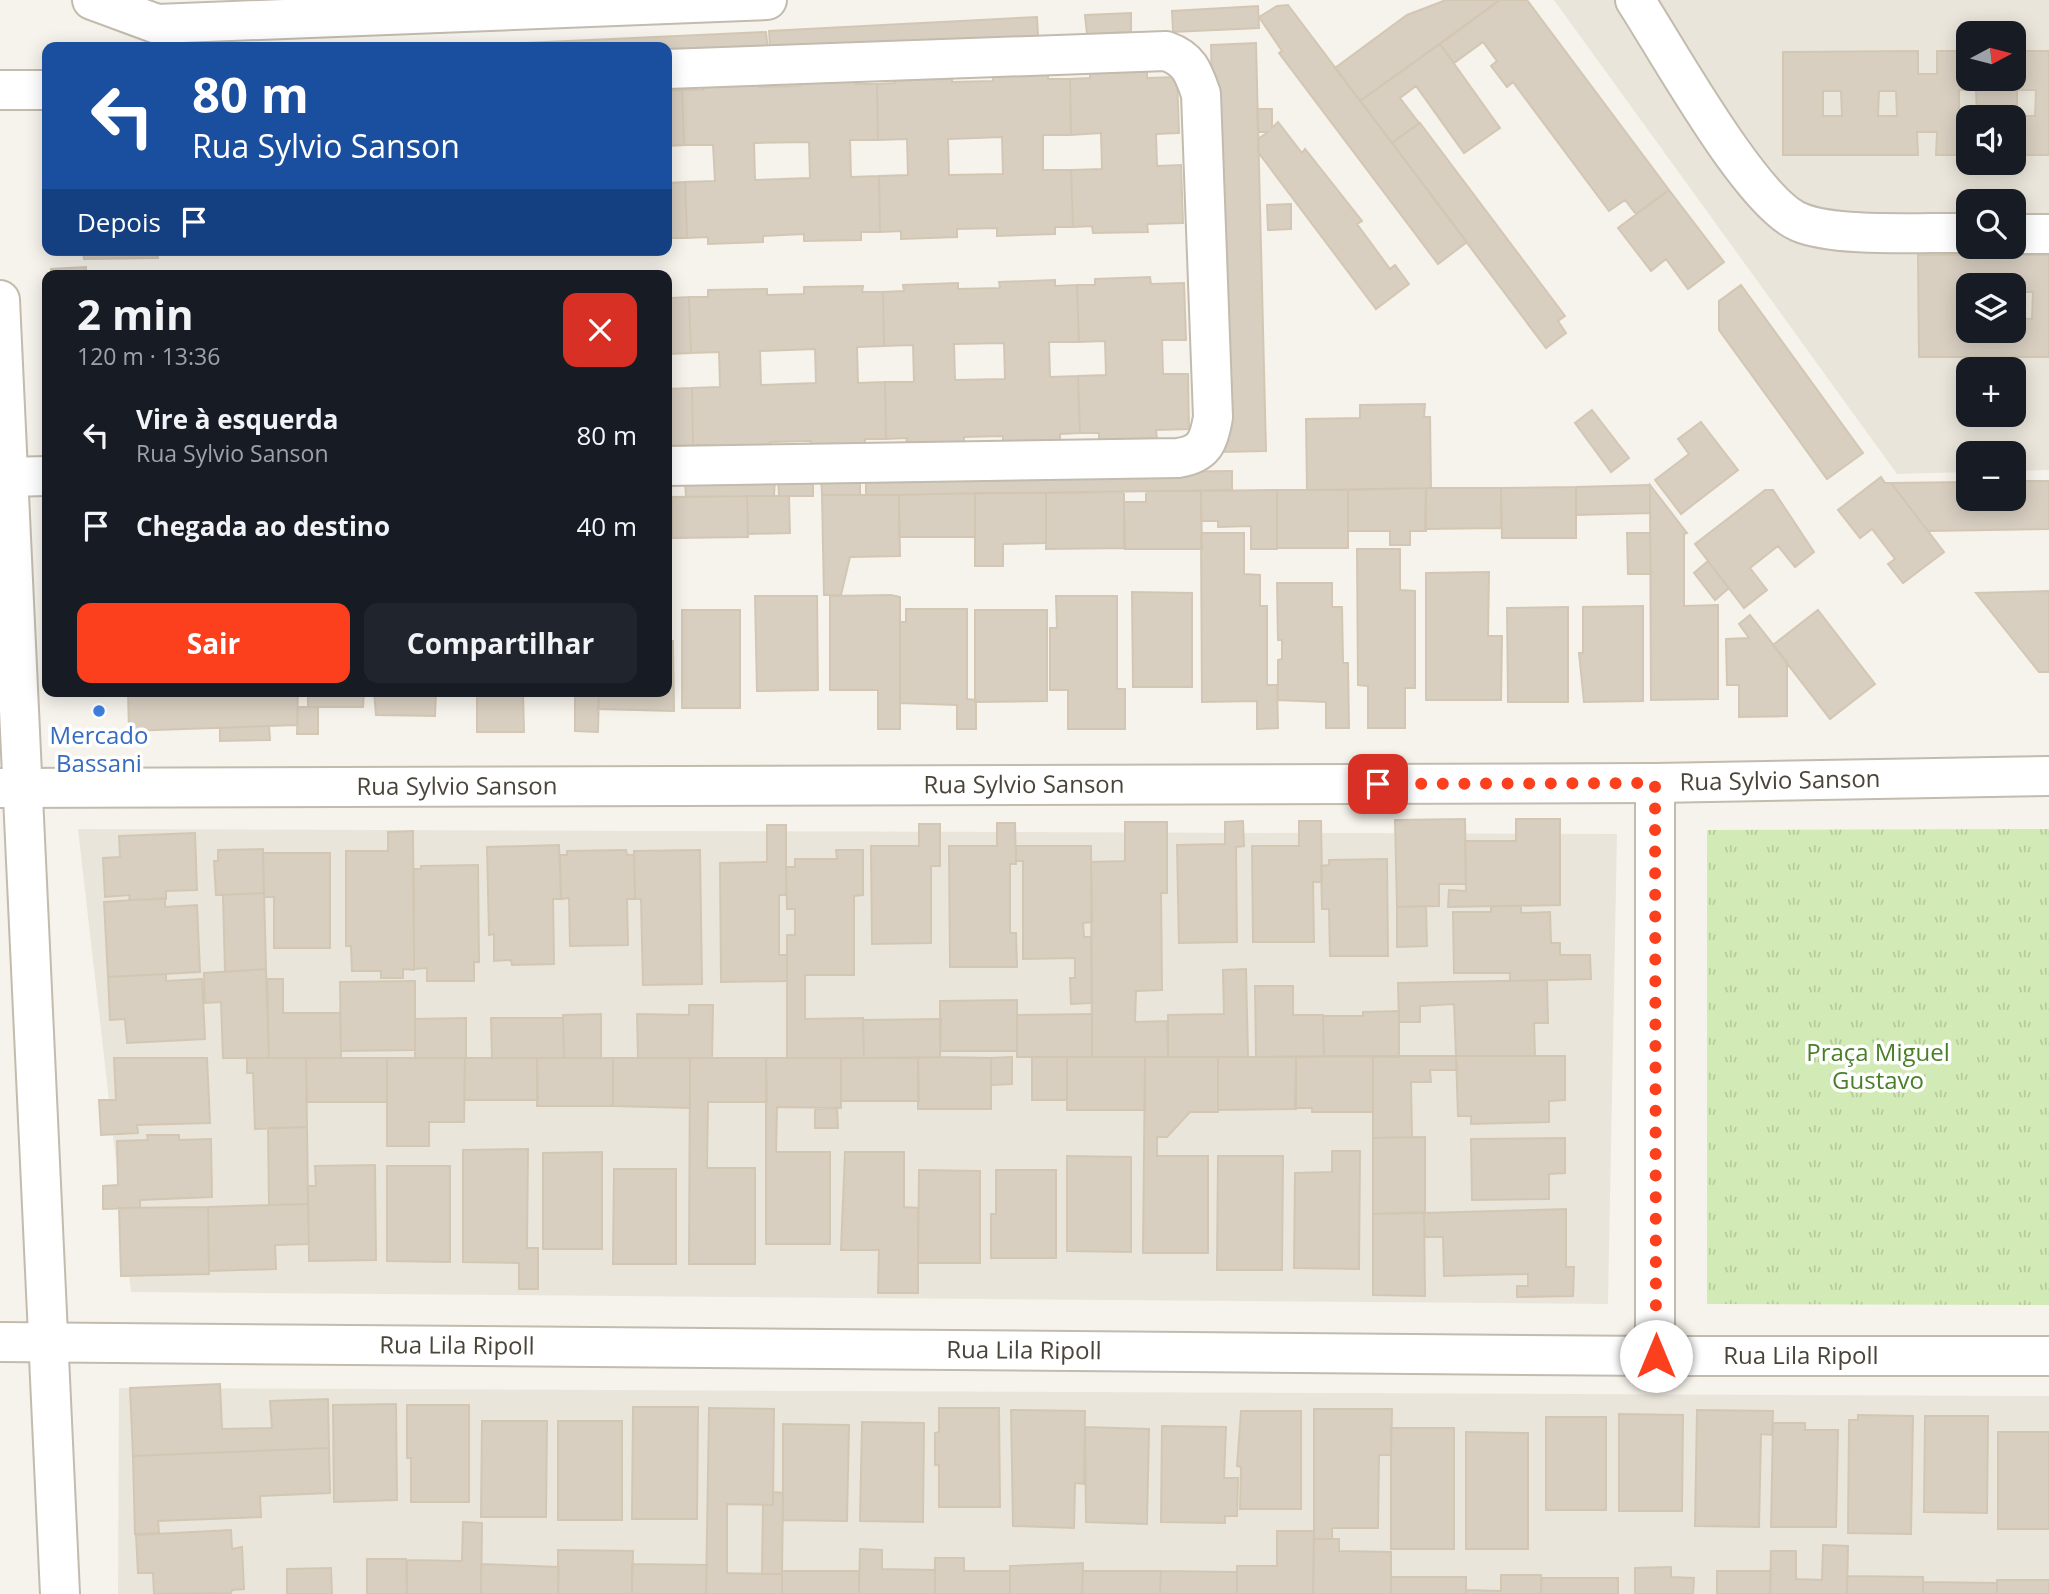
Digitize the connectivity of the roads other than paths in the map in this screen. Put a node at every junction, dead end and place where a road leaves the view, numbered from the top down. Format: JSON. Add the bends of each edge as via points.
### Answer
{"nodes":[{"id":1,"x":92,"y":0,"type":"edge"},
{"id":2,"x":767,"y":0,"type":"edge"},
{"id":3,"x":1635,"y":0,"type":"edge"},
{"id":4,"x":672,"y":69,"type":"edge"},
{"id":5,"x":0,"y":90,"type":"edge"},
{"id":6,"x":42,"y":90,"type":"edge"},
{"id":7,"x":1956,"y":233,"type":"edge"},
{"id":8,"x":2026,"y":234,"type":"edge"},
{"id":9,"x":2049,"y":234,"type":"edge"},
{"id":10,"x":0,"y":300,"type":"edge"},
{"id":11,"x":672,"y":466,"type":"edge"},
{"id":12,"x":42,"y":476,"type":"edge"},
{"id":13,"x":8,"y":477,"type":"junction"},
{"id":14,"x":2049,"y":776,"type":"edge"},
{"id":15,"x":1655,"y":783,"type":"junction"},
{"id":16,"x":11,"y":788,"type":"edge"},
{"id":17,"x":0,"y":1342,"type":"edge"},
{"id":18,"x":48,"y":1343,"type":"junction"},
{"id":19,"x":1656,"y":1356,"type":"junction"},
{"id":20,"x":2049,"y":1356,"type":"edge"},
{"id":21,"x":60,"y":1594,"type":"edge"}],
"edges":[{"from":1,"to":2,"type":"street","via":[[157,24]]},
{"from":3,"to":7,"type":"street","via":[[1748,176],[1779,212],[1827,230]]},
{"from":4,"to":11,"type":"street","via":[[1166,51],[1182,56],[1200,94],[1213,417],[1204,449],[1178,458]]},
{"from":5,"to":6,"type":"street"},
{"from":8,"to":9,"type":"street"},
{"from":10,"to":13,"type":"street"},
{"from":12,"to":13,"type":"street"},
{"from":13,"to":16,"type":"street"},
{"from":14,"to":15,"type":"street","name":"Rua Sylvio Sanson"},
{"from":15,"to":16,"type":"street","name":"Rua Sylvio Sanson"},
{"from":15,"to":19,"type":"street"},
{"from":16,"to":18,"type":"street"},
{"from":17,"to":18,"type":"street","name":"Rua Lila Ripoll"},
{"from":18,"to":19,"type":"street","name":"Rua Lila Ripoll"},
{"from":18,"to":21,"type":"street"},
{"from":19,"to":20,"type":"street","name":"Rua Lila Ripoll"}]}
